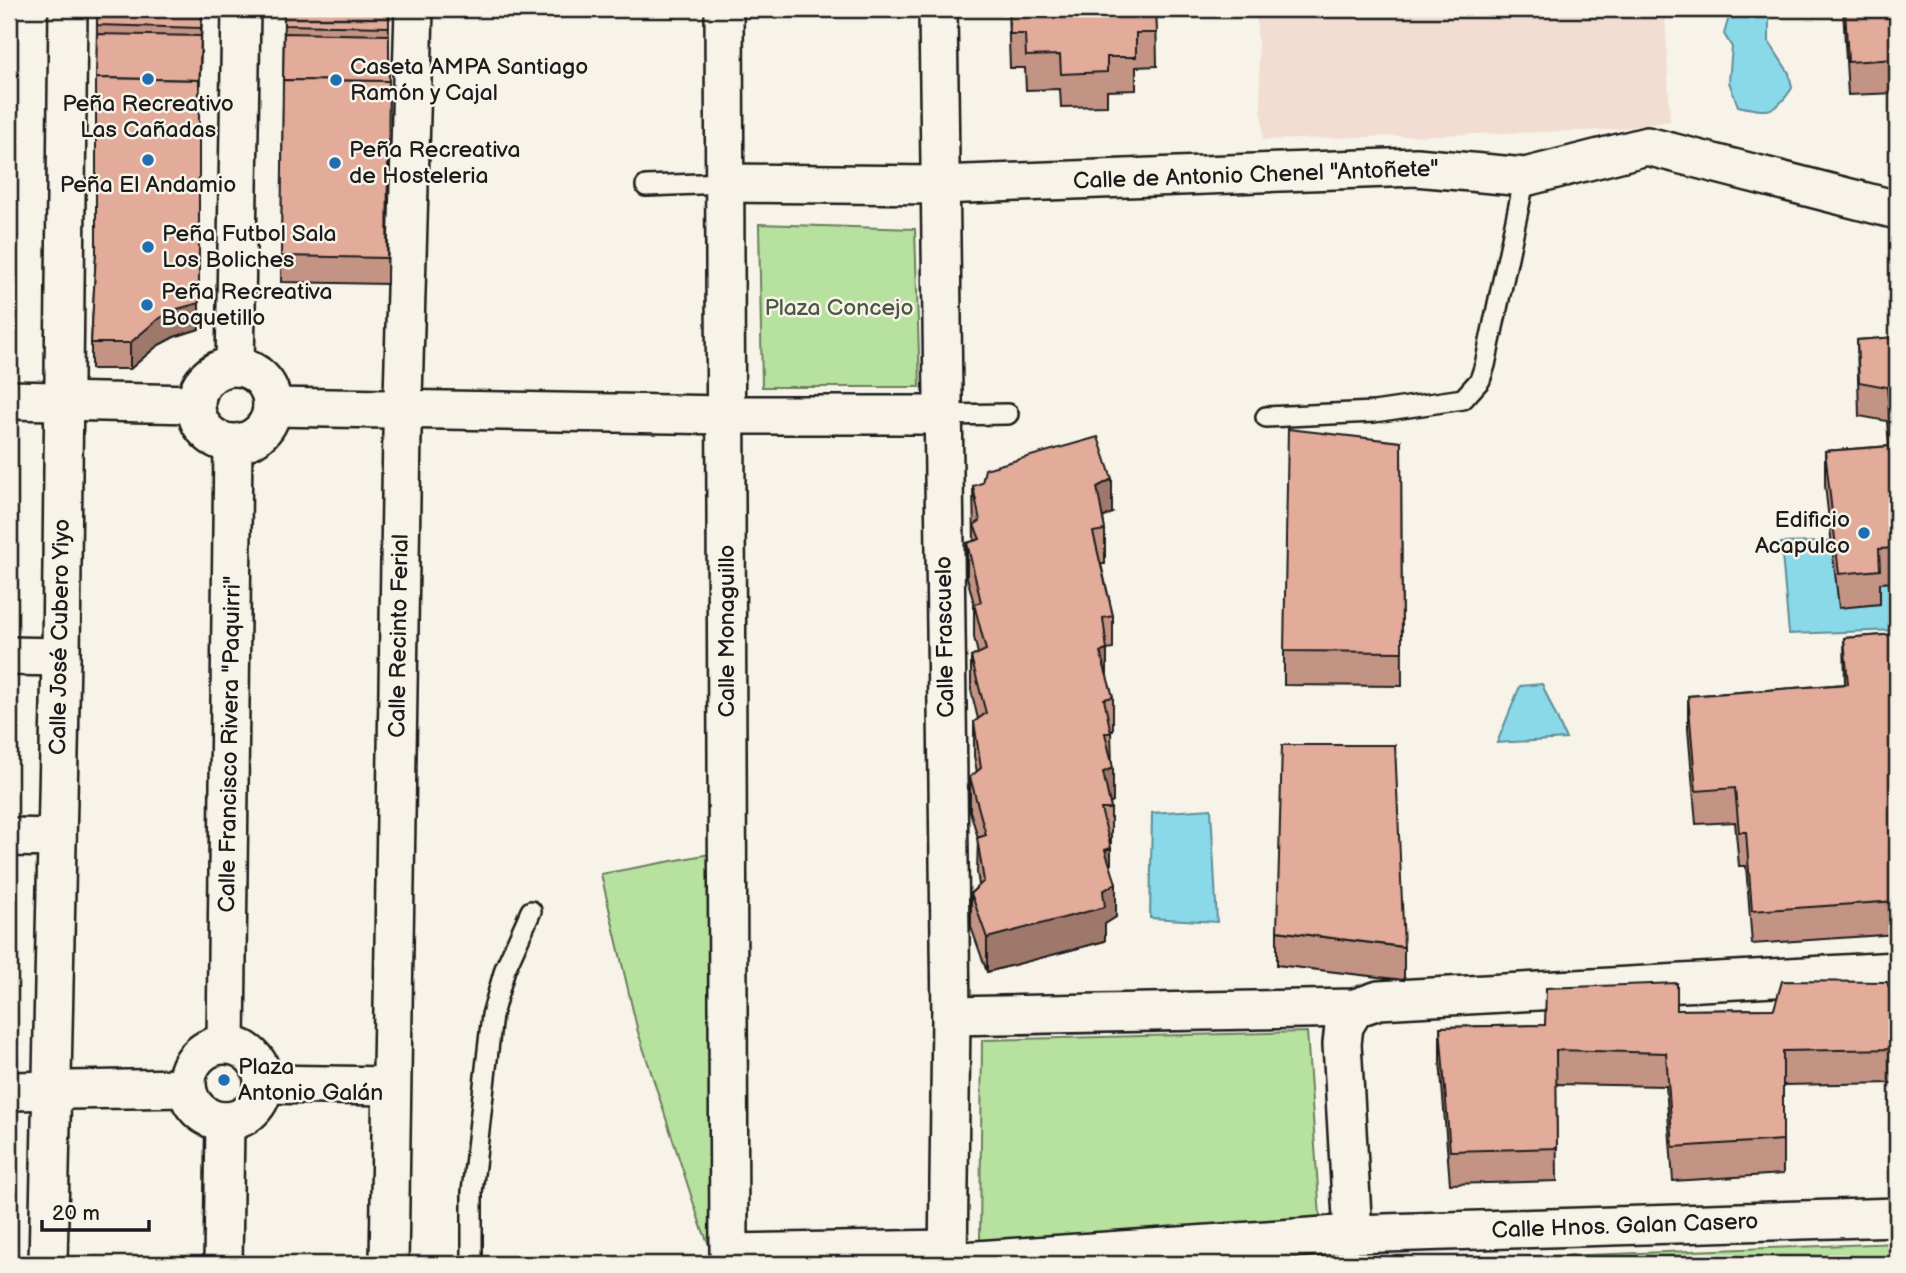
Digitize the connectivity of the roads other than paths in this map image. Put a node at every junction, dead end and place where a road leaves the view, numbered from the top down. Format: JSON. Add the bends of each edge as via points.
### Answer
{"nodes":[{"id":1,"x":68,"y":9,"type":"edge"},
{"id":2,"x":241,"y":9,"type":"edge"},
{"id":3,"x":414,"y":9,"type":"edge"},
{"id":4,"x":724,"y":9,"type":"edge"},
{"id":5,"x":938,"y":9,"type":"edge"},
{"id":6,"x":1525,"y":177,"type":"junction"},
{"id":7,"x":725,"y":183,"type":"junction"},
{"id":8,"x":939,"y":185,"type":"junction"},
{"id":9,"x":646,"y":186,"type":"dead end"},
{"id":10,"x":1897,"y":210,"type":"edge"},
{"id":11,"x":235,"y":367,"type":"junction"},
{"id":12,"x":9,"y":400,"type":"edge"},
{"id":13,"x":63,"y":401,"type":"junction"},
{"id":14,"x":195,"y":404,"type":"junction"},
{"id":15,"x":272,"y":407,"type":"junction"},
{"id":16,"x":403,"y":409,"type":"junction"},
{"id":17,"x":1008,"y":414,"type":"dead end"},
{"id":18,"x":726,"y":415,"type":"junction"},
{"id":19,"x":942,"y":415,"type":"junction"},
{"id":20,"x":1266,"y":416,"type":"dead end"},
{"id":21,"x":233,"y":444,"type":"junction"},
{"id":22,"x":9,"y":656,"type":"edge"},
{"id":23,"x":61,"y":657,"type":"junction"},
{"id":24,"x":9,"y":837,"type":"edge"},
{"id":25,"x":57,"y":838,"type":"junction"},
{"id":26,"x":531,"y":911,"type":"dead end"},
{"id":27,"x":1897,"y":971,"type":"edge"},
{"id":28,"x":1354,"y":1008,"type":"junction"},
{"id":29,"x":951,"y":1016,"type":"junction"},
{"id":30,"x":226,"y":1044,"type":"junction"},
{"id":31,"x":263,"y":1084,"type":"junction"},
{"id":32,"x":391,"y":1086,"type":"junction"},
{"id":33,"x":187,"y":1088,"type":"junction"},
{"id":34,"x":51,"y":1090,"type":"junction"},
{"id":35,"x":9,"y":1091,"type":"edge"},
{"id":36,"x":225,"y":1121,"type":"junction"},
{"id":37,"x":1897,"y":1217,"type":"edge"},
{"id":38,"x":1353,"y":1234,"type":"junction"},
{"id":39,"x":729,"y":1253,"type":"joint"},
{"id":40,"x":948,"y":1258,"type":"edge"},
{"id":41,"x":48,"y":1264,"type":"edge"},
{"id":42,"x":223,"y":1264,"type":"edge"},
{"id":43,"x":389,"y":1264,"type":"edge"},
{"id":44,"x":472,"y":1264,"type":"edge"}],
"edges":[{"from":1,"to":13,"type":"street","name":"Calle José Cubero Yiyo"},
{"from":2,"to":11,"type":"street"},
{"from":3,"to":16,"type":"street","name":"Calle Recinto Ferial"},
{"from":4,"to":7,"type":"street","name":"Calle Monaguillo"},
{"from":5,"to":8,"type":"street","name":"Calle Frascuelo"},
{"from":6,"to":8,"type":"street","name":"Calle de Antonio Chenel \"Antoñete\"","via":[[1416,167]]},
{"from":6,"to":10,"type":"street","name":"Calle de Antonio Chenel \"Antoñete\"","via":[[1647,146]]},
{"from":6,"to":20,"type":"lane","via":[[1485,365],[1480,380],[1463,399],[1374,412]]},
{"from":7,"to":8,"type":"street","name":"Calle de Antonio Chenel \"Antoñete\""},
{"from":7,"to":9,"type":"lane"},
{"from":7,"to":18,"type":"street","name":"Calle Monaguillo"},
{"from":8,"to":19,"type":"street","name":"Calle Frascuelo"},
{"from":11,"to":14,"type":"street","via":[[212,373]]},
{"from":11,"to":15,"type":"street","via":[[247,369],[266,384]]},
{"from":12,"to":13,"type":"street"},
{"from":13,"to":14,"type":"street"},
{"from":13,"to":23,"type":"street","name":"Calle José Cubero Yiyo"},
{"from":14,"to":21,"type":"street","via":[[202,427],[211,436]]},
{"from":15,"to":16,"type":"street"},
{"from":15,"to":21,"type":"street","via":[[256,437]]},
{"from":16,"to":18,"type":"street"},
{"from":16,"to":32,"type":"street","name":"Calle Recinto Ferial"},
{"from":17,"to":19,"type":"lane"},
{"from":18,"to":19,"type":"street"},
{"from":18,"to":39,"type":"street","name":"Calle Monaguillo"},
{"from":19,"to":29,"type":"street","name":"Calle Frascuelo"},
{"from":21,"to":30,"type":"street","name":"Calle Francisco Rivera \"Paquirri\""},
{"from":22,"to":23,"type":"street"},
{"from":23,"to":25,"type":"street","name":"Calle José Cubero Yiyo"},
{"from":24,"to":25,"type":"street"},
{"from":25,"to":34,"type":"street","name":"Calle José Cubero Yiyo"},
{"from":26,"to":44,"type":"lane","via":[[505,969],[492,1015],[472,1192]]},
{"from":27,"to":28,"type":"street","via":[[1379,1000]]},
{"from":28,"to":29,"type":"street"},
{"from":28,"to":38,"type":"street","via":[[1344,1026],[1342,1044]]},
{"from":29,"to":40,"type":"street","name":"Calle Frascuelo"},
{"from":30,"to":31,"type":"street","via":[[249,1052],[262,1072]]},
{"from":30,"to":33,"type":"street","via":[[195,1059]]},
{"from":31,"to":32,"type":"street"},
{"from":31,"to":36,"type":"street","via":[[256,1106],[236,1120]]},
{"from":32,"to":43,"type":"street","name":"Calle Recinto Ferial"},
{"from":33,"to":34,"type":"street"},
{"from":33,"to":36,"type":"street","via":[[202,1113]]},
{"from":34,"to":35,"type":"street"},
{"from":34,"to":41,"type":"street","name":"Calle José Cubero Yiyo"},
{"from":36,"to":42,"type":"street"},
{"from":37,"to":38,"type":"street","name":"Calle Hnos. Galan Casero"},
{"from":38,"to":40,"type":"street","name":"Calle Hnos. Galan Casero"},
{"from":39,"to":40,"type":"street","name":"Calle Hnos. Galan Casero"}]}
